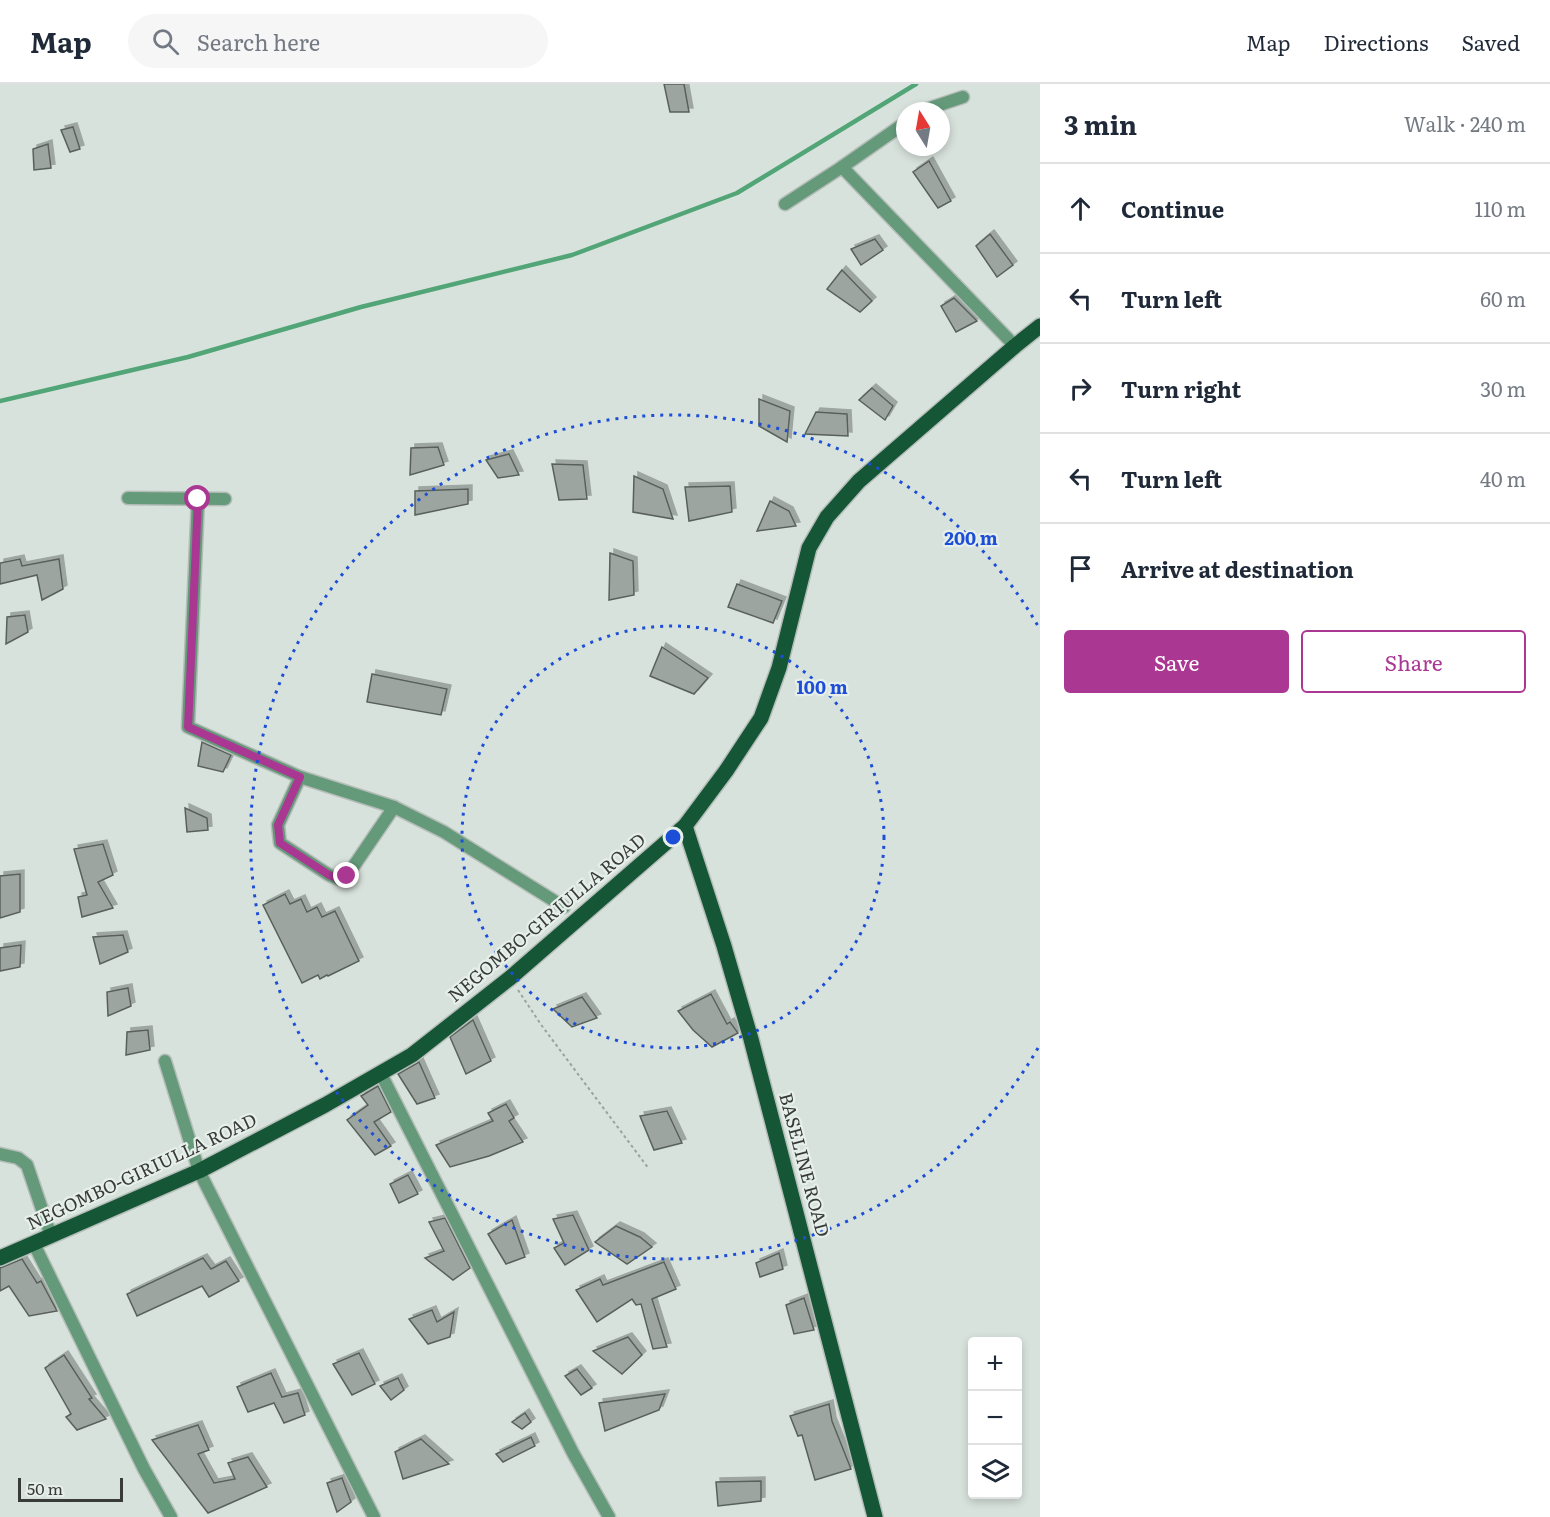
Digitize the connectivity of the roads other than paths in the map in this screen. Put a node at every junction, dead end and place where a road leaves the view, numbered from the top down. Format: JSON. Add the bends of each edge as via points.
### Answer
{"nodes":[{"id":1,"x":963,"y":97,"type":"dead end"},
{"id":2,"x":948,"y":102,"type":"edge"},
{"id":3,"x":896,"y":129,"type":"edge"},
{"id":4,"x":842,"y":167,"type":"junction"},
{"id":5,"x":785,"y":204,"type":"dead end"},
{"id":6,"x":1040,"y":326,"type":"edge"},
{"id":7,"x":1015,"y":346,"type":"junction"},
{"id":8,"x":128,"y":498,"type":"dead end"},
{"id":9,"x":198,"y":499,"type":"junction"},
{"id":10,"x":225,"y":499,"type":"dead end"},
{"id":11,"x":300,"y":777,"type":"junction"},
{"id":12,"x":394,"y":807,"type":"junction"},
{"id":13,"x":685,"y":826,"type":"junction"},
{"id":14,"x":564,"y":907,"type":"dead end"},
{"id":15,"x":165,"y":1061,"type":"dead end"},
{"id":16,"x":381,"y":1074,"type":"junction"},
{"id":17,"x":0,"y":1154,"type":"edge"},
{"id":18,"x":199,"y":1171,"type":"junction"},
{"id":19,"x":51,"y":1236,"type":"junction"},
{"id":20,"x":34,"y":1244,"type":"junction"},
{"id":21,"x":0,"y":1258,"type":"edge"},
{"id":22,"x":171,"y":1517,"type":"edge"},
{"id":23,"x":374,"y":1517,"type":"edge"},
{"id":24,"x":609,"y":1517,"type":"edge"},
{"id":25,"x":875,"y":1517,"type":"edge"}],
"edges":[{"from":1,"to":2,"type":"street"},
{"from":3,"to":4,"type":"street"},
{"from":4,"to":5,"type":"street"},
{"from":4,"to":7,"type":"street"},
{"from":6,"to":7,"type":"main road","name":"NEGOMBO-GIRIULLA ROAD"},
{"from":7,"to":13,"type":"main road","name":"NEGOMBO-GIRIULLA ROAD","via":[[859,481],[827,517],[809,548],[779,668],[761,718]]},
{"from":8,"to":9,"type":"street"},
{"from":9,"to":10,"type":"street"},
{"from":9,"to":11,"type":"street","via":[[188,727]]},
{"from":11,"to":12,"type":"street"},
{"from":11,"to":12,"type":"street","via":[[278,825],[280,843],[339,879],[347,876]]},
{"from":12,"to":14,"type":"street","via":[[444,832]]},
{"from":13,"to":16,"type":"main road","name":"NEGOMBO-GIRIULLA ROAD","via":[[510,978],[412,1055]]},
{"from":13,"to":25,"type":"main road","name":"BASELINE ROAD","via":[[751,1039]]},
{"from":15,"to":18,"type":"street"},
{"from":16,"to":18,"type":"main road","name":"NEGOMBO-GIRIULLA ROAD"},
{"from":16,"to":24,"type":"street"},
{"from":17,"to":19,"type":"street","via":[[18,1158],[27,1165]]},
{"from":18,"to":19,"type":"main road","name":"NEGOMBO-GIRIULLA ROAD"},
{"from":18,"to":23,"type":"street"},
{"from":19,"to":20,"type":"main road","name":"NEGOMBO-GIRIULLA ROAD"},
{"from":20,"to":21,"type":"main road","name":"NEGOMBO-GIRIULLA ROAD"},
{"from":20,"to":22,"type":"street"}]}
